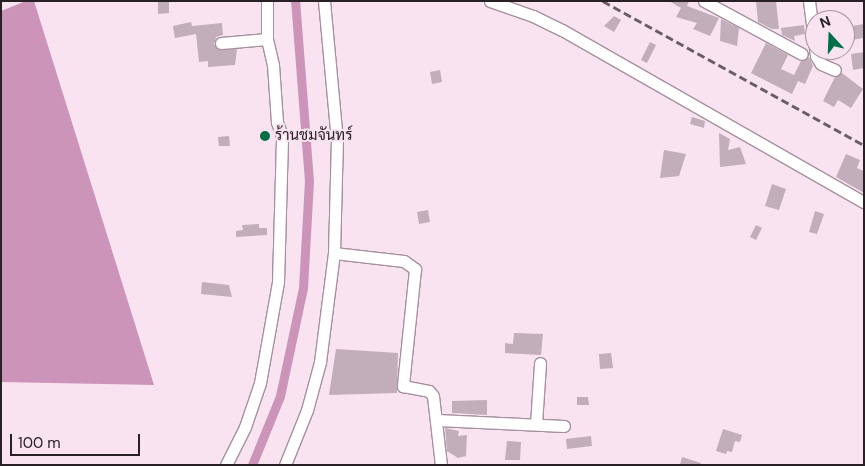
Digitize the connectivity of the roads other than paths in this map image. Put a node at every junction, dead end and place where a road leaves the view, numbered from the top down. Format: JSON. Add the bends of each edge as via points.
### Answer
{"nodes":[{"id":1,"x":267,"y":1,"type":"edge"},
{"id":2,"x":324,"y":1,"type":"edge"},
{"id":3,"x":490,"y":1,"type":"edge"},
{"id":4,"x":704,"y":1,"type":"edge"},
{"id":5,"x":808,"y":1,"type":"edge"},
{"id":6,"x":267,"y":39,"type":"junction"},
{"id":7,"x":221,"y":43,"type":"dead end"},
{"id":8,"x":802,"y":54,"type":"dead end"},
{"id":9,"x":835,"y":70,"type":"dead end"},
{"id":10,"x":864,"y":202,"type":"edge"},
{"id":11,"x":334,"y":253,"type":"junction"},
{"id":12,"x":540,"y":363,"type":"dead end"},
{"id":13,"x":437,"y":420,"type":"junction"},
{"id":14,"x":536,"y":424,"type":"junction"},
{"id":15,"x":564,"y":426,"type":"dead end"},
{"id":16,"x":226,"y":465,"type":"edge"},
{"id":17,"x":285,"y":465,"type":"edge"},
{"id":18,"x":441,"y":465,"type":"edge"}],
"edges":[{"from":1,"to":6,"type":"street"},
{"from":2,"to":11,"type":"street","via":[[337,141]]},
{"from":3,"to":10,"type":"street","via":[[562,30]]},
{"from":4,"to":8,"type":"street"},
{"from":5,"to":9,"type":"street","via":[[816,56],[821,64]]},
{"from":6,"to":7,"type":"street"},
{"from":6,"to":16,"type":"street","via":[[273,65],[277,122],[282,136],[278,282],[260,383],[245,427]]},
{"from":11,"to":13,"type":"street","via":[[404,261],[415,269],[403,386],[431,393]]},
{"from":11,"to":17,"type":"street","via":[[320,362],[307,410]]},
{"from":12,"to":14,"type":"street"},
{"from":13,"to":14,"type":"street"},
{"from":13,"to":18,"type":"street"},
{"from":14,"to":15,"type":"street"}]}
